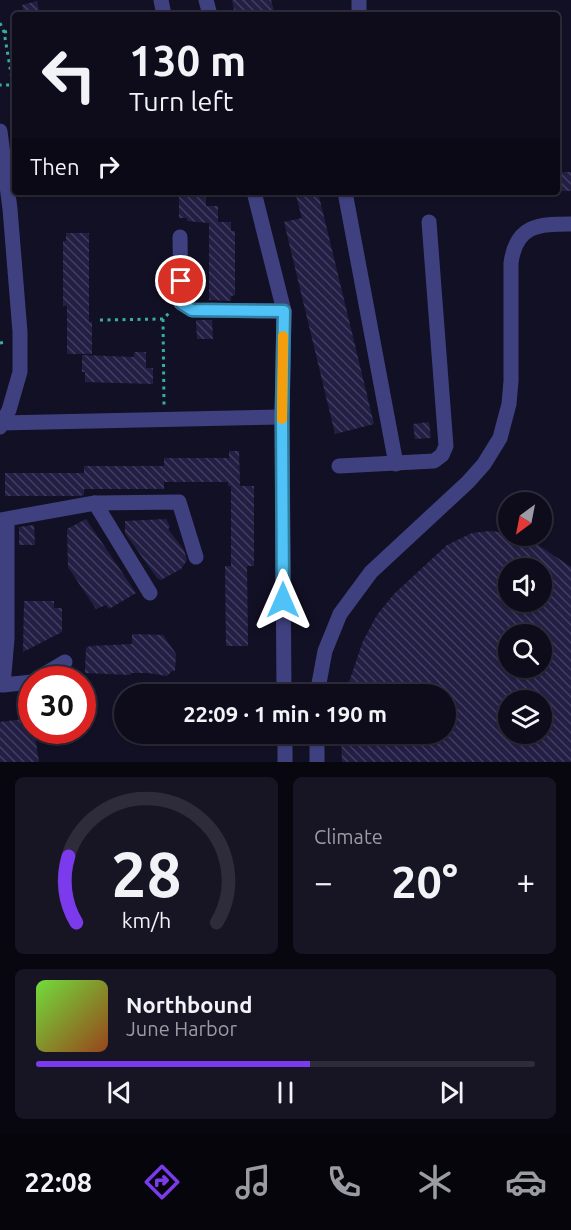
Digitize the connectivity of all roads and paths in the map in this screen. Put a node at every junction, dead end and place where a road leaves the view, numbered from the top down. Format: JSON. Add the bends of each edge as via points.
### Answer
{"nodes":[{"id":1,"x":0,"y":23,"type":"edge"},
{"id":2,"x":12,"y":31,"type":"edge"},
{"id":3,"x":4,"y":32,"type":"junction"},
{"id":4,"x":12,"y":80,"type":"edge"},
{"id":5,"x":0,"y":131,"type":"edge"},
{"id":6,"x":255,"y":195,"type":"edge"},
{"id":7,"x":346,"y":195,"type":"edge"},
{"id":8,"x":429,"y":222,"type":"dead end"},
{"id":9,"x":571,"y":224,"type":"edge"},
{"id":10,"x":180,"y":237,"type":"dead end"},
{"id":11,"x":192,"y":310,"type":"junction"},
{"id":12,"x":284,"y":311,"type":"junction"},
{"id":13,"x":111,"y":314,"type":"dead end"},
{"id":14,"x":163,"y":319,"type":"junction"},
{"id":15,"x":100,"y":320,"type":"dead end"},
{"id":16,"x":113,"y":320,"type":"junction"},
{"id":17,"x":282,"y":417,"type":"junction"},
{"id":18,"x":164,"y":419,"type":"junction"},
{"id":19,"x":1,"y":425,"type":"edge"},
{"id":20,"x":396,"y":464,"type":"junction"},
{"id":21,"x":339,"y":466,"type":"dead end"},
{"id":22,"x":95,"y":503,"type":"junction"},
{"id":23,"x":3,"y":520,"type":"edge"},
{"id":24,"x":196,"y":556,"type":"dead end"},
{"id":25,"x":150,"y":593,"type":"dead end"},
{"id":26,"x":65,"y":662,"type":"dead end"},
{"id":27,"x":58,"y":666,"type":"edge"},
{"id":28,"x":18,"y":682,"type":"edge"},
{"id":29,"x":284,"y":684,"type":"edge"},
{"id":30,"x":319,"y":684,"type":"edge"},
{"id":31,"x":285,"y":744,"type":"edge"},
{"id":32,"x":317,"y":744,"type":"edge"},
{"id":33,"x":285,"y":762,"type":"edge"},
{"id":34,"x":317,"y":762,"type":"edge"}],
"edges":[{"from":1,"to":3,"type":"path"},
{"from":2,"to":3,"type":"path"},
{"from":3,"to":4,"type":"path"},
{"from":5,"to":19,"type":"street","via":[[20,332],[20,372]]},
{"from":6,"to":12,"type":"street"},
{"from":7,"to":20,"type":"street"},
{"from":8,"to":20,"type":"street","via":[[446,446],[434,461]]},
{"from":9,"to":30,"type":"street","via":[[533,226],[513,246],[511,381],[500,438],[468,482],[371,572],[340,614],[325,651]]},
{"from":10,"to":11,"type":"street","via":[[181,303]]},
{"from":11,"to":12,"type":"street"},
{"from":11,"to":14,"type":"path","via":[[169,312]]},
{"from":12,"to":17,"type":"street"},
{"from":13,"to":16,"type":"path"},
{"from":14,"to":16,"type":"path"},
{"from":14,"to":18,"type":"path"},
{"from":15,"to":16,"type":"path"},
{"from":17,"to":18,"type":"street"},
{"from":17,"to":29,"type":"street"},
{"from":18,"to":19,"type":"street"},
{"from":20,"to":21,"type":"street"},
{"from":22,"to":23,"type":"street"},
{"from":22,"to":24,"type":"street","via":[[179,502]]},
{"from":22,"to":25,"type":"street"},
{"from":23,"to":28,"type":"street","via":[[7,639],[3,685]]},
{"from":26,"to":27,"type":"street"},
{"from":31,"to":33,"type":"street"},
{"from":32,"to":34,"type":"street"}]}
